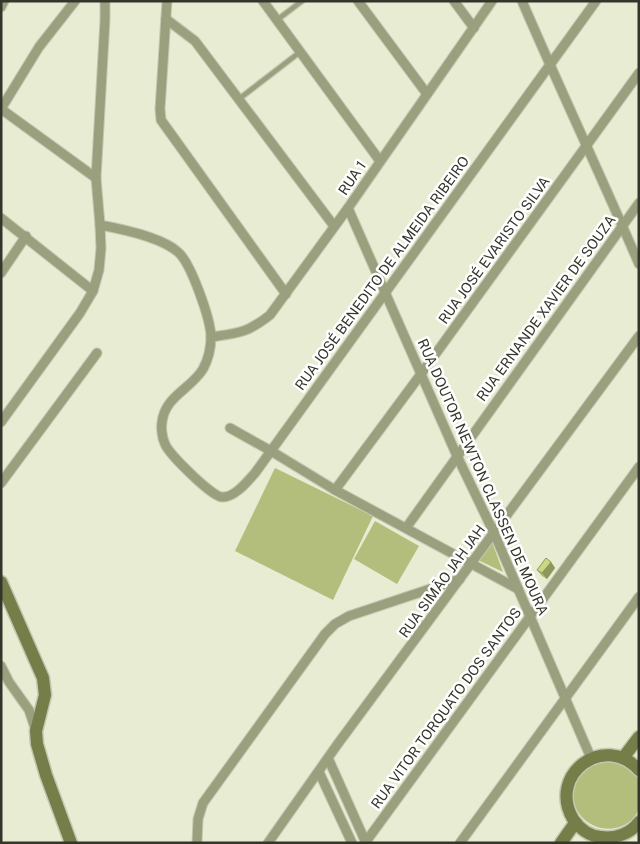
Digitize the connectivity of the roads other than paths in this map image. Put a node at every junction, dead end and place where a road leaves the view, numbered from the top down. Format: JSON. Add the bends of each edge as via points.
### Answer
{"nodes":[{"id":1,"x":4,"y":1,"type":"edge"},
{"id":2,"x":74,"y":1,"type":"edge"},
{"id":3,"x":105,"y":1,"type":"edge"},
{"id":4,"x":167,"y":1,"type":"edge"},
{"id":5,"x":263,"y":1,"type":"edge"},
{"id":6,"x":302,"y":1,"type":"edge"},
{"id":7,"x":358,"y":1,"type":"edge"},
{"id":8,"x":454,"y":1,"type":"edge"},
{"id":9,"x":492,"y":1,"type":"edge"},
{"id":10,"x":522,"y":1,"type":"edge"},
{"id":11,"x":596,"y":1,"type":"edge"},
{"id":12,"x":1,"y":7,"type":"edge"},
{"id":13,"x":166,"y":19,"type":"junction"},
{"id":14,"x":277,"y":20,"type":"junction"},
{"id":15,"x":474,"y":28,"type":"junction"},
{"id":16,"x":300,"y":52,"type":"junction"},
{"id":17,"x":549,"y":64,"type":"junction"},
{"id":18,"x":639,"y":73,"type":"edge"},
{"id":19,"x":427,"y":94,"type":"junction"},
{"id":20,"x":239,"y":99,"type":"junction"},
{"id":21,"x":1,"y":109,"type":"edge"},
{"id":22,"x":587,"y":144,"type":"junction"},
{"id":23,"x":380,"y":161,"type":"junction"},
{"id":24,"x":96,"y":178,"type":"junction"},
{"id":25,"x":639,"y":203,"type":"edge"},
{"id":26,"x":348,"y":208,"type":"junction"},
{"id":27,"x":1,"y":218,"type":"edge"},
{"id":28,"x":100,"y":225,"type":"junction"},
{"id":29,"x":622,"y":225,"type":"junction"},
{"id":30,"x":334,"y":226,"type":"junction"},
{"id":31,"x":26,"y":236,"type":"junction"},
{"id":32,"x":639,"y":264,"type":"edge"},
{"id":33,"x":1,"y":273,"type":"edge"},
{"id":34,"x":93,"y":291,"type":"junction"},
{"id":35,"x":386,"y":292,"type":"junction"},
{"id":36,"x":286,"y":294,"type":"junction"},
{"id":37,"x":639,"y":336,"type":"edge"},
{"id":38,"x":211,"y":337,"type":"junction"},
{"id":39,"x":97,"y":353,"type":"dead end"},
{"id":40,"x":422,"y":374,"type":"junction"},
{"id":41,"x":1,"y":422,"type":"edge"},
{"id":42,"x":230,"y":428,"type":"dead end"},
{"id":43,"x":272,"y":451,"type":"junction"},
{"id":44,"x":457,"y":456,"type":"junction"},
{"id":45,"x":639,"y":468,"type":"edge"},
{"id":46,"x":1,"y":483,"type":"edge"},
{"id":47,"x":335,"y":490,"type":"junction"},
{"id":48,"x":406,"y":528,"type":"junction"},
{"id":49,"x":494,"y":533,"type":"junction"},
{"id":50,"x":471,"y":564,"type":"junction"},
{"id":51,"x":460,"y":579,"type":"junction"},
{"id":52,"x":1,"y":582,"type":"edge"},
{"id":53,"x":518,"y":589,"type":"junction"},
{"id":54,"x":639,"y":597,"type":"edge"},
{"id":55,"x":530,"y":617,"type":"junction"},
{"id":56,"x":1,"y":666,"type":"edge"},
{"id":57,"x":5,"y":684,"type":"edge"},
{"id":58,"x":566,"y":697,"type":"junction"},
{"id":59,"x":36,"y":731,"type":"junction"},
{"id":60,"x":639,"y":737,"type":"edge"},
{"id":61,"x":328,"y":758,"type":"junction"},
{"id":62,"x":592,"y":758,"type":"junction"},
{"id":63,"x":623,"y":758,"type":"junction"},
{"id":64,"x":638,"y":769,"type":"edge"},
{"id":65,"x":319,"y":772,"type":"junction"},
{"id":66,"x":639,"y":822,"type":"edge"},
{"id":67,"x":575,"y":823,"type":"junction"},
{"id":68,"x":585,"y":838,"type":"edge"},
{"id":69,"x":625,"y":839,"type":"edge"},
{"id":70,"x":365,"y":842,"type":"edge"},
{"id":71,"x":71,"y":843,"type":"edge"},
{"id":72,"x":197,"y":843,"type":"edge"},
{"id":73,"x":268,"y":843,"type":"edge"},
{"id":74,"x":352,"y":843,"type":"edge"},
{"id":75,"x":460,"y":843,"type":"edge"},
{"id":76,"x":560,"y":843,"type":"edge"}],
"edges":[{"from":1,"to":12,"type":"street"},
{"from":2,"to":21,"type":"street","via":[[39,46]]},
{"from":3,"to":24,"type":"street"},
{"from":4,"to":13,"type":"street"},
{"from":5,"to":14,"type":"street"},
{"from":6,"to":14,"type":"lane"},
{"from":7,"to":19,"type":"street"},
{"from":8,"to":15,"type":"street"},
{"from":9,"to":15,"type":"street","name":"RUA 1"},
{"from":10,"to":17,"type":"street"},
{"from":11,"to":17,"type":"street","name":"RUA JOSÉ BENEDITO DE ALMEIDA RIBEIRO"},
{"from":13,"to":20,"type":"street","via":[[195,41]]},
{"from":13,"to":36,"type":"street","via":[[160,115],[164,125]]},
{"from":14,"to":16,"type":"street"},
{"from":15,"to":19,"type":"street","name":"RUA 1"},
{"from":16,"to":20,"type":"lane"},
{"from":16,"to":23,"type":"street"},
{"from":17,"to":22,"type":"street"},
{"from":17,"to":35,"type":"street","name":"RUA JOSÉ BENEDITO DE ALMEIDA RIBEIRO"},
{"from":18,"to":22,"type":"street","name":"RUA JOSÉ EVARISTO SILVA"},
{"from":19,"to":23,"type":"street","name":"RUA 1"},
{"from":20,"to":30,"type":"street"},
{"from":21,"to":24,"type":"street"},
{"from":22,"to":29,"type":"street"},
{"from":22,"to":40,"type":"street","name":"RUA JOSÉ EVARISTO SILVA"},
{"from":23,"to":26,"type":"street","name":"RUA 1"},
{"from":24,"to":28,"type":"street"},
{"from":25,"to":29,"type":"street","name":"RUA ERNANDE XAVIER DE SOUZA"},
{"from":26,"to":30,"type":"street","name":"RUA 1"},
{"from":26,"to":35,"type":"street","name":"RUA DOUTOR NEWTON CLASSEN DE MOURA"},
{"from":27,"to":31,"type":"street"},
{"from":28,"to":34,"type":"street","via":[[102,248]]},
{"from":28,"to":38,"type":"street","via":[[126,230],[178,252],[195,281]]},
{"from":29,"to":32,"type":"street"},
{"from":29,"to":44,"type":"street","name":"RUA ERNANDE XAVIER DE SOUZA"},
{"from":30,"to":36,"type":"street","name":"RUA 1"},
{"from":31,"to":33,"type":"street"},
{"from":31,"to":34,"type":"street"},
{"from":34,"to":41,"type":"street"},
{"from":35,"to":40,"type":"street","name":"RUA DOUTOR NEWTON CLASSEN DE MOURA"},
{"from":35,"to":43,"type":"street","name":"RUA JOSÉ BENEDITO DE ALMEIDA RIBEIRO"},
{"from":36,"to":38,"type":"street","name":"RUA 1","via":[[270,315],[255,327],[238,334]]},
{"from":37,"to":49,"type":"street","name":"RUA SIMÃO JAH JAH"},
{"from":38,"to":43,"type":"street","name":"RUA JOSÉ BENEDITO DE ALMEIDA RIBEIRO","via":[[208,358],[202,370],[169,403],[162,422],[165,444],[171,455],[214,495],[224,498],[248,481]]},
{"from":39,"to":46,"type":"street"},
{"from":40,"to":44,"type":"street","name":"RUA DOUTOR NEWTON CLASSEN DE MOURA"},
{"from":40,"to":47,"type":"street","name":"RUA JOSÉ EVARISTO SILVA"},
{"from":42,"to":43,"type":"street"},
{"from":43,"to":47,"type":"street"},
{"from":44,"to":48,"type":"street","name":"RUA ERNANDE XAVIER DE SOUZA"},
{"from":44,"to":49,"type":"street","name":"RUA DOUTOR NEWTON CLASSEN DE MOURA"},
{"from":45,"to":55,"type":"street","name":"RUA VITOR TORQUATO DOS SANTOS"},
{"from":47,"to":48,"type":"street"},
{"from":48,"to":50,"type":"street"},
{"from":49,"to":50,"type":"street","name":"RUA SIMÃO JAH JAH"},
{"from":49,"to":53,"type":"street","name":"RUA DOUTOR NEWTON CLASSEN DE MOURA"},
{"from":50,"to":51,"type":"street","name":"RUA SIMÃO JAH JAH"},
{"from":50,"to":53,"type":"street"},
{"from":51,"to":61,"type":"street","name":"RUA SIMÃO JAH JAH"},
{"from":51,"to":72,"type":"street","via":[[349,616],[325,634],[203,803],[198,819]]},
{"from":52,"to":59,"type":"main road","via":[[45,686]]},
{"from":53,"to":55,"type":"street","name":"RUA DOUTOR NEWTON CLASSEN DE MOURA"},
{"from":54,"to":58,"type":"street"},
{"from":55,"to":58,"type":"street","name":"RUA DOUTOR NEWTON CLASSEN DE MOURA"},
{"from":55,"to":70,"type":"street","name":"RUA VITOR TORQUATO DOS SANTOS"},
{"from":56,"to":57,"type":"street"},
{"from":57,"to":59,"type":"street","via":[[24,700]]},
{"from":58,"to":62,"type":"street","name":"RUA DOUTOR NEWTON CLASSEN DE MOURA"},
{"from":58,"to":75,"type":"street"},
{"from":59,"to":71,"type":"main road","via":[[39,755]]},
{"from":60,"to":63,"type":"main road"},
{"from":61,"to":65,"type":"street","name":"RUA SIMÃO JAH JAH"},
{"from":61,"to":70,"type":"street"},
{"from":62,"to":63,"type":"main road","via":[[608,755]]},
{"from":62,"to":67,"type":"main road","via":[[572,774],[567,786],[566,799]]},
{"from":63,"to":64,"type":"main road"},
{"from":65,"to":73,"type":"street","name":"RUA SIMÃO JAH JAH"},
{"from":65,"to":74,"type":"street"},
{"from":66,"to":69,"type":"main road"},
{"from":67,"to":68,"type":"main road"},
{"from":67,"to":76,"type":"main road"},
{"from":68,"to":69,"type":"main road"}]}
